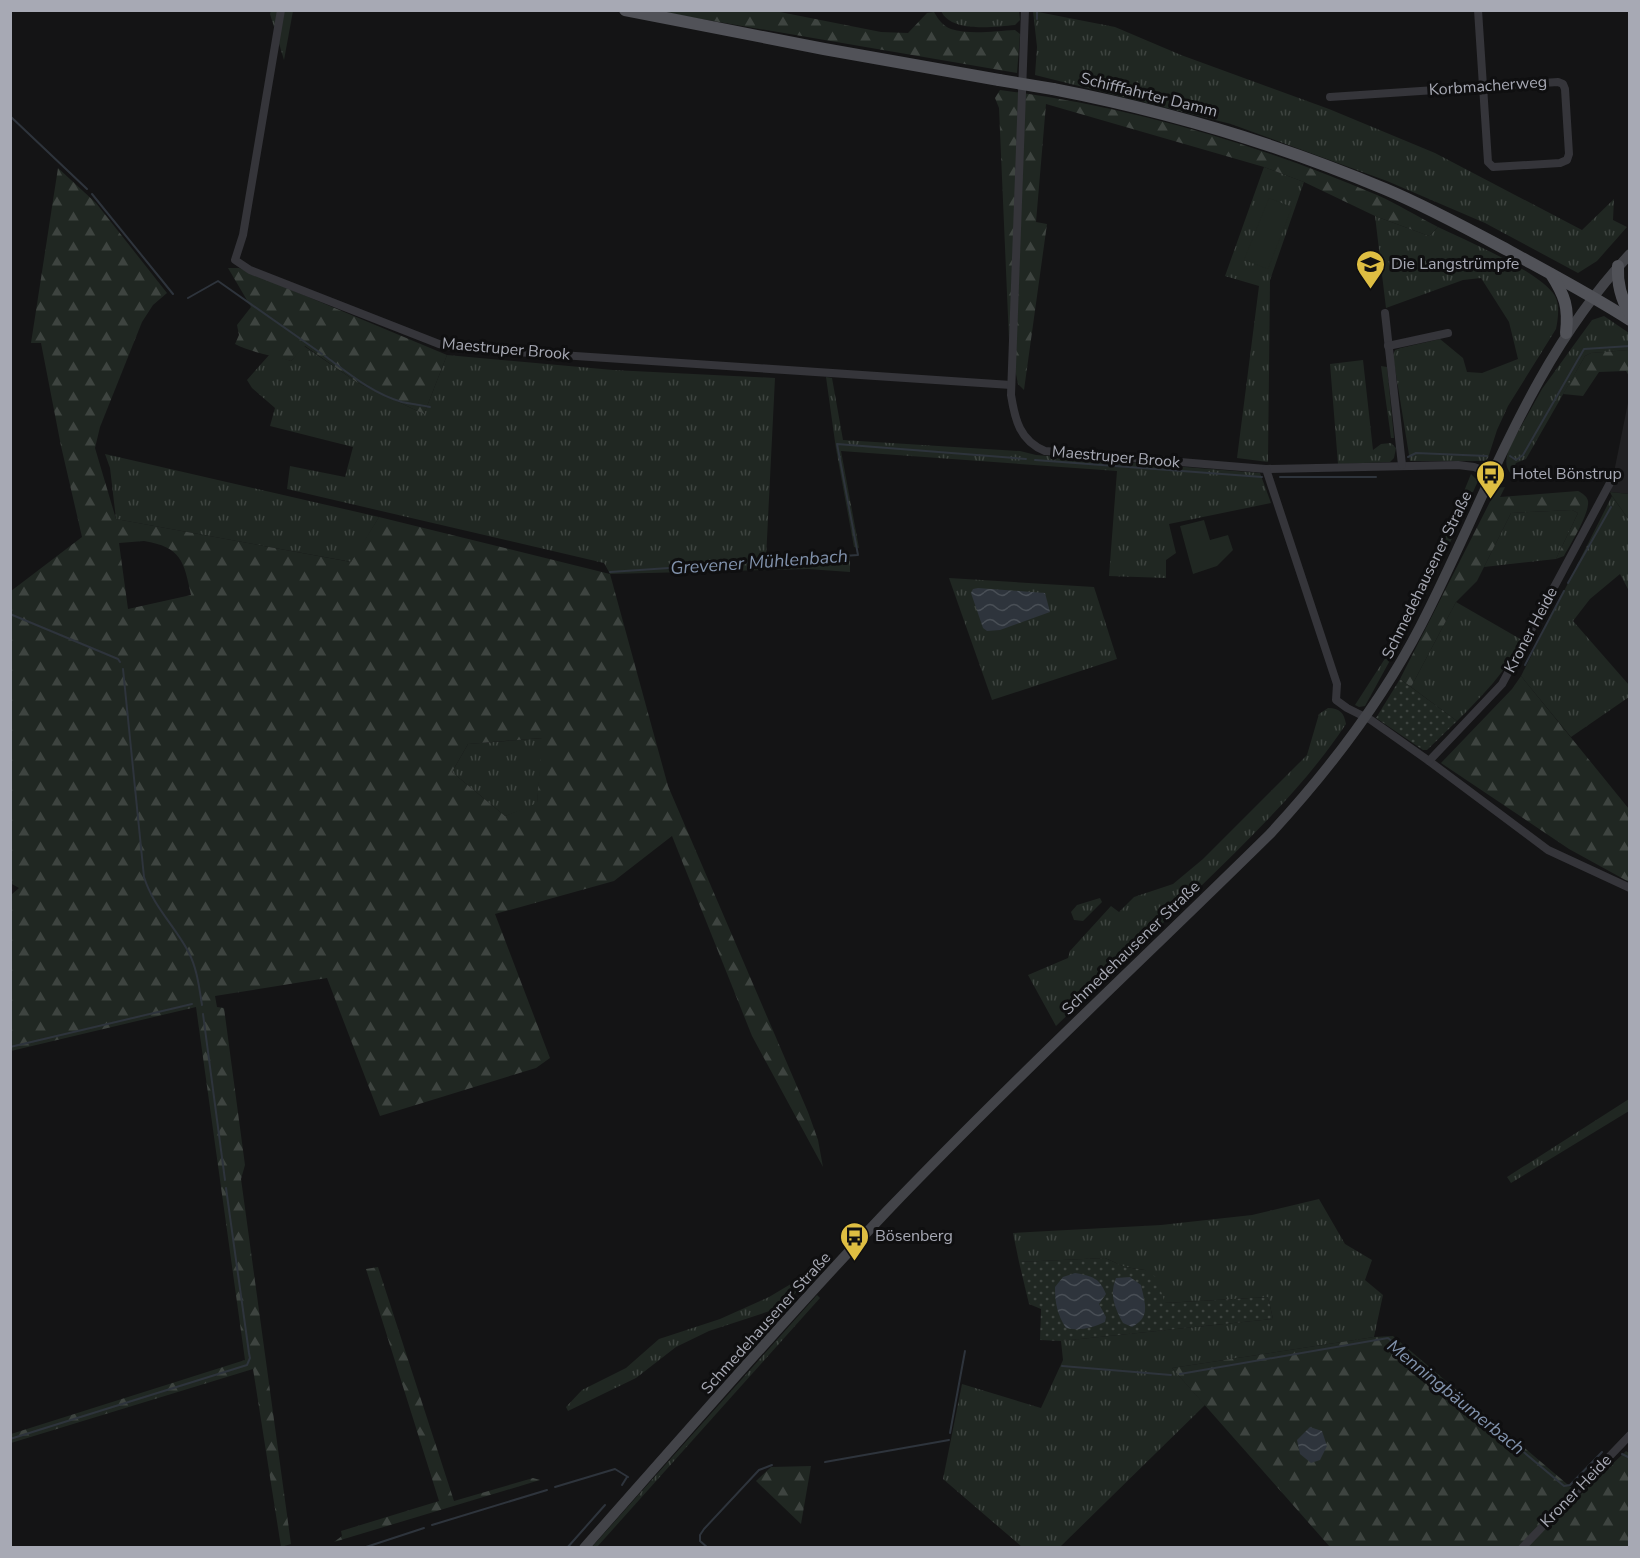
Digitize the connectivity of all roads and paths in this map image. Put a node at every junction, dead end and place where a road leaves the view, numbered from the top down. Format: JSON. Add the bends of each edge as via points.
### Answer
{"nodes":[{"id":1,"x":281,"y":10,"type":"edge"},
{"id":2,"x":625,"y":10,"type":"edge"},
{"id":3,"x":1025,"y":10,"type":"edge"},
{"id":4,"x":1478,"y":10,"type":"edge"},
{"id":5,"x":1483,"y":86,"type":"junction"},
{"id":6,"x":1330,"y":97,"type":"dead end"},
{"id":7,"x":1629,"y":254,"type":"edge"},
{"id":8,"x":1618,"y":266,"type":"junction"},
{"id":9,"x":1551,"y":273,"type":"junction"},
{"id":10,"x":1592,"y":296,"type":"junction"},
{"id":11,"x":1385,"y":313,"type":"dead end"},
{"id":12,"x":1629,"y":314,"type":"edge"},
{"id":13,"x":1629,"y":320,"type":"edge"},
{"id":14,"x":1448,"y":333,"type":"dead end"},
{"id":15,"x":1566,"y":333,"type":"junction"},
{"id":16,"x":1388,"y":346,"type":"junction"},
{"id":17,"x":1011,"y":385,"type":"junction"},
{"id":18,"x":1402,"y":465,"type":"junction"},
{"id":19,"x":1266,"y":469,"type":"junction"},
{"id":20,"x":1493,"y":474,"type":"junction"},
{"id":21,"x":1610,"y":483,"type":"dead end"},
{"id":22,"x":1366,"y":718,"type":"junction"},
{"id":23,"x":1429,"y":761,"type":"junction"},
{"id":24,"x":1629,"y":888,"type":"edge"},
{"id":25,"x":1629,"y":1435,"type":"edge"},
{"id":26,"x":584,"y":1548,"type":"edge"},
{"id":27,"x":1522,"y":1548,"type":"edge"}],
"edges":[{"from":1,"to":17,"type":"street","name":"Maestruper Brook","via":[[243,235],[235,260],[250,270],[457,348]]},
{"from":2,"to":9,"type":"main road","name":"Schifffahrter Damm","bridge":true,"via":[[1053,89],[1169,115],[1287,151],[1386,189]]},
{"from":3,"to":17,"type":"street","name":"Maestruper Brook"},
{"from":4,"to":5,"type":"street"},
{"from":5,"to":5,"type":"street","name":"Korbmacherweg","via":[[1563,84],[1567,160],[1493,167],[1488,162]]},
{"from":5,"to":6,"type":"street","name":"Korbmacherweg"},
{"from":7,"to":8,"type":"main road","name":"Schmedehausener Straße"},
{"from":8,"to":10,"type":"main road","name":"Schmedehausener Straße"},
{"from":8,"to":12,"type":"main road","via":[[1622,302]]},
{"from":9,"to":10,"type":"main road","name":"Schifffahrter Damm"},
{"from":9,"to":15,"type":"main road","via":[[1565,301]]},
{"from":10,"to":13,"type":"main road","name":"Schifffahrter Damm"},
{"from":10,"to":15,"type":"main road","name":"Schmedehausener Straße"},
{"from":11,"to":16,"type":"street"},
{"from":14,"to":16,"type":"street"},
{"from":15,"to":20,"type":"main road","name":"Schmedehausener Straße","via":[[1536,382]]},
{"from":16,"to":18,"type":"street"},
{"from":17,"to":19,"type":"street","name":"Maestruper Brook","via":[[1013,410],[1025,438],[1045,451]]},
{"from":18,"to":19,"type":"street","name":"Maestruper Brook"},
{"from":18,"to":20,"type":"street","name":"Maestruper Brook","via":[[1458,465]]},
{"from":19,"to":22,"type":"street","via":[[1337,684],[1336,700]]},
{"from":20,"to":22,"type":"main road","name":"Schmedehausener Straße","via":[[1421,625]]},
{"from":21,"to":23,"type":"street","name":"Kroner Heide","via":[[1502,684]]},
{"from":22,"to":23,"type":"street"},
{"from":22,"to":26,"type":"main road","name":"Schmedehausener Straße","via":[[1322,777],[1270,834],[886,1212]]},
{"from":23,"to":24,"type":"street","via":[[1548,850]]},
{"from":25,"to":27,"type":"street","name":"Kroner Heide"}]}
